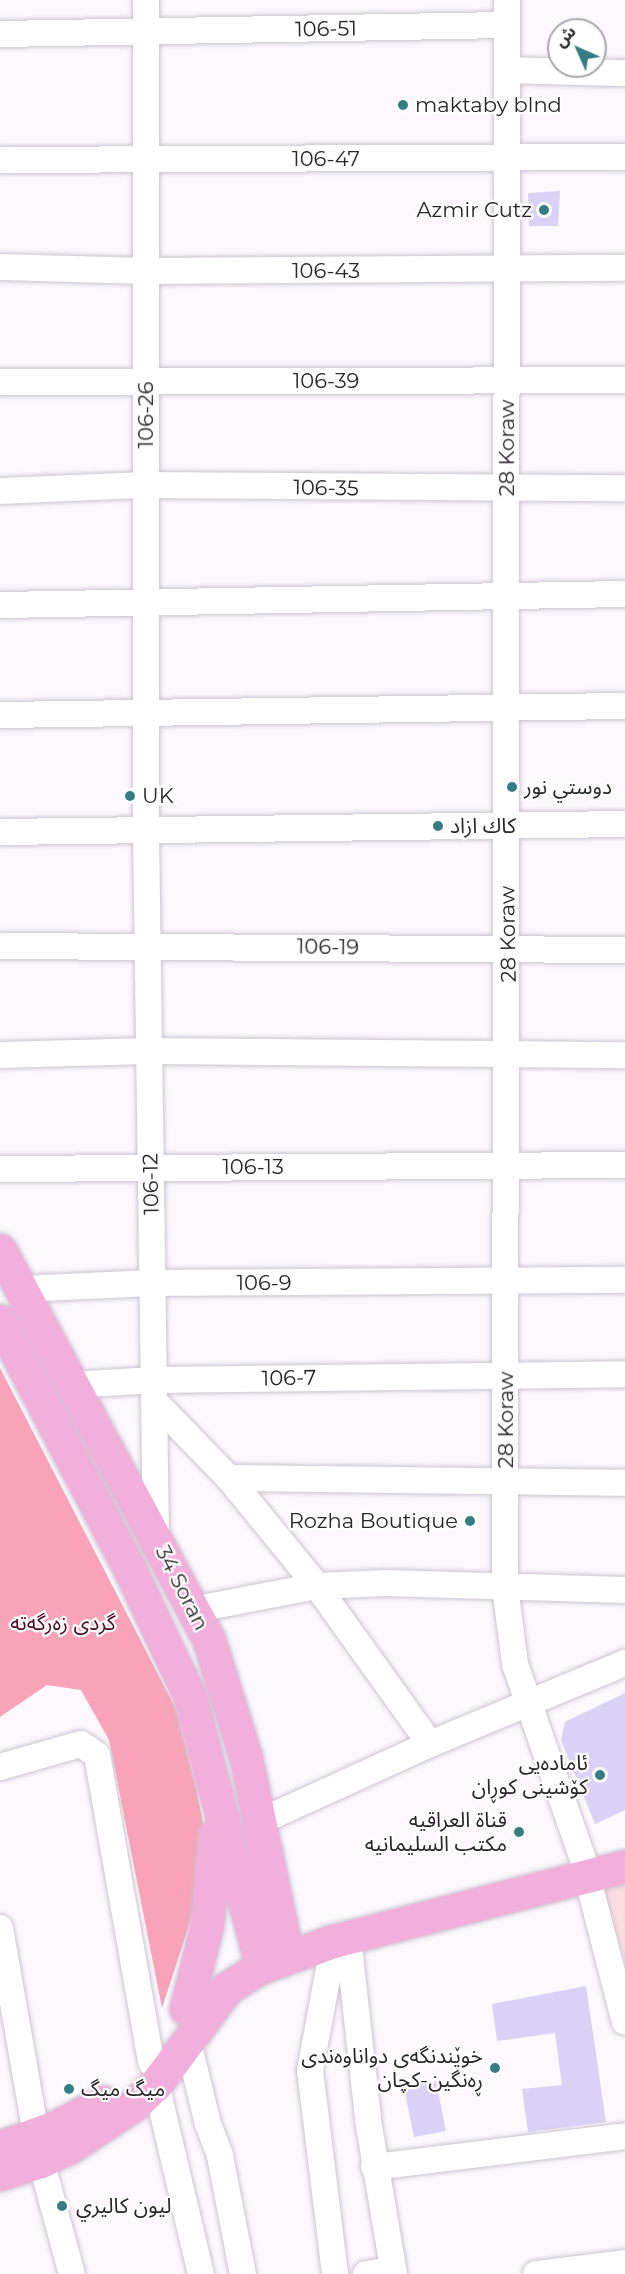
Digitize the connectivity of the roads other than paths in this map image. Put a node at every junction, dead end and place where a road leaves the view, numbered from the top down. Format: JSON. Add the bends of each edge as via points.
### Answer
{"nodes":[{"id":1,"x":146,"y":0,"type":"edge"},
{"id":2,"x":507,"y":12,"type":"edge"},
{"id":3,"x":0,"y":34,"type":"edge"},
{"id":4,"x":146,"y":34,"type":"junction"},
{"id":5,"x":507,"y":70,"type":"junction"},
{"id":6,"x":625,"y":73,"type":"edge"},
{"id":7,"x":625,"y":157,"type":"edge"},
{"id":8,"x":507,"y":158,"type":"junction"},
{"id":9,"x":0,"y":160,"type":"edge"},
{"id":10,"x":146,"y":160,"type":"junction"},
{"id":11,"x":0,"y":267,"type":"edge"},
{"id":12,"x":625,"y":268,"type":"edge"},
{"id":13,"x":146,"y":271,"type":"junction"},
{"id":14,"x":507,"y":271,"type":"junction"},
{"id":15,"x":625,"y":380,"type":"edge"},
{"id":16,"x":146,"y":381,"type":"junction"},
{"id":17,"x":507,"y":381,"type":"junction"},
{"id":18,"x":0,"y":382,"type":"edge"},
{"id":19,"x":146,"y":485,"type":"junction"},
{"id":20,"x":625,"y":488,"type":"edge"},
{"id":21,"x":0,"y":490,"type":"edge"},
{"id":22,"x":507,"y":490,"type":"junction"},
{"id":23,"x":506,"y":594,"type":"junction"},
{"id":24,"x":625,"y":594,"type":"edge"},
{"id":25,"x":0,"y":605,"type":"edge"},
{"id":26,"x":146,"y":605,"type":"junction"},
{"id":27,"x":506,"y":706,"type":"junction"},
{"id":28,"x":625,"y":706,"type":"edge"},
{"id":29,"x":146,"y":710,"type":"junction"},
{"id":30,"x":0,"y":715,"type":"edge"},
{"id":31,"x":506,"y":822,"type":"junction"},
{"id":32,"x":625,"y":824,"type":"edge"},
{"id":33,"x":146,"y":831,"type":"junction"},
{"id":34,"x":0,"y":832,"type":"edge"},
{"id":35,"x":148,"y":945,"type":"junction"},
{"id":36,"x":0,"y":946,"type":"edge"},
{"id":37,"x":509,"y":949,"type":"junction"},
{"id":38,"x":625,"y":950,"type":"edge"},
{"id":39,"x":149,"y":1051,"type":"junction"},
{"id":40,"x":625,"y":1054,"type":"edge"},
{"id":41,"x":0,"y":1055,"type":"edge"},
{"id":42,"x":507,"y":1055,"type":"junction"},
{"id":43,"x":625,"y":1165,"type":"edge"},
{"id":44,"x":507,"y":1166,"type":"junction"},
{"id":45,"x":151,"y":1168,"type":"junction"},
{"id":46,"x":0,"y":1169,"type":"edge"},
{"id":47,"x":0,"y":1250,"type":"edge"},
{"id":48,"x":625,"y":1280,"type":"edge"},
{"id":49,"x":152,"y":1283,"type":"junction"},
{"id":50,"x":507,"y":1283,"type":"junction"},
{"id":51,"x":21,"y":1289,"type":"junction"},
{"id":52,"x":0,"y":1321,"type":"edge"},
{"id":53,"x":507,"y":1374,"type":"junction"},
{"id":54,"x":625,"y":1374,"type":"edge"},
{"id":55,"x":72,"y":1385,"type":"junction"},
{"id":56,"x":154,"y":1390,"type":"junction"},
{"id":57,"x":229,"y":1478,"type":"junction"},
{"id":58,"x":506,"y":1482,"type":"junction"},
{"id":59,"x":625,"y":1483,"type":"edge"},
{"id":60,"x":156,"y":1537,"type":"junction"},
{"id":61,"x":317,"y":1586,"type":"junction"},
{"id":62,"x":505,"y":1587,"type":"junction"},
{"id":63,"x":625,"y":1590,"type":"edge"},
{"id":64,"x":192,"y":1610,"type":"junction"},
{"id":65,"x":625,"y":1663,"type":"edge"},
{"id":66,"x":530,"y":1705,"type":"junction"},
{"id":67,"x":430,"y":1744,"type":"junction"},
{"id":68,"x":0,"y":1767,"type":"edge"},
{"id":69,"x":215,"y":1796,"type":"junction"},
{"id":70,"x":259,"y":1822,"type":"junction"},
{"id":71,"x":625,"y":1844,"type":"edge"},
{"id":72,"x":585,"y":1865,"type":"junction"},
{"id":73,"x":625,"y":1866,"type":"edge"},
{"id":74,"x":0,"y":1928,"type":"edge"},
{"id":75,"x":339,"y":1940,"type":"junction"},
{"id":76,"x":272,"y":1951,"type":"junction"},
{"id":77,"x":186,"y":2009,"type":"junction"},
{"id":78,"x":625,"y":2022,"type":"edge"},
{"id":79,"x":9,"y":2029,"type":"edge"},
{"id":80,"x":188,"y":2042,"type":"junction"},
{"id":81,"x":153,"y":2073,"type":"junction"},
{"id":82,"x":208,"y":2124,"type":"junction"},
{"id":83,"x":625,"y":2136,"type":"edge"},
{"id":84,"x":0,"y":2147,"type":"edge"},
{"id":85,"x":39,"y":2148,"type":"junction"},
{"id":86,"x":374,"y":2167,"type":"junction"},
{"id":87,"x":0,"y":2174,"type":"edge"},
{"id":88,"x":625,"y":2263,"type":"edge"},
{"id":89,"x":394,"y":2272,"type":"edge"},
{"id":90,"x":572,"y":2272,"type":"edge"},
{"id":91,"x":72,"y":2274,"type":"edge"},
{"id":92,"x":201,"y":2274,"type":"edge"},
{"id":93,"x":230,"y":2274,"type":"edge"},
{"id":94,"x":243,"y":2274,"type":"edge"},
{"id":95,"x":335,"y":2274,"type":"edge"},
{"id":96,"x":366,"y":2274,"type":"edge"},
{"id":97,"x":536,"y":2274,"type":"edge"}],
"edges":[{"from":1,"to":4,"type":"street","name":"106-26"},
{"from":2,"to":4,"type":"street","name":"106-51"},
{"from":2,"to":5,"type":"street","name":"28 Koraw"},
{"from":3,"to":4,"type":"street","name":"106-51"},
{"from":4,"to":10,"type":"street","name":"106-26"},
{"from":5,"to":6,"type":"street"},
{"from":5,"to":8,"type":"street","name":"28 Koraw"},
{"from":7,"to":8,"type":"street","name":"106-47"},
{"from":8,"to":10,"type":"street","name":"106-47"},
{"from":8,"to":14,"type":"street","name":"28 Koraw"},
{"from":9,"to":10,"type":"street","name":"106-47"},
{"from":10,"to":13,"type":"street","name":"106-26"},
{"from":11,"to":13,"type":"street","name":"106-43"},
{"from":12,"to":14,"type":"street","name":"106-43"},
{"from":13,"to":14,"type":"street","name":"106-43"},
{"from":13,"to":16,"type":"street","name":"106-26"},
{"from":14,"to":17,"type":"street","name":"28 Koraw"},
{"from":15,"to":17,"type":"street","name":"106-39"},
{"from":16,"to":17,"type":"street","name":"106-39"},
{"from":16,"to":18,"type":"street","name":"106-39"},
{"from":16,"to":19,"type":"street","name":"106-26"},
{"from":17,"to":22,"type":"street","name":"28 Koraw"},
{"from":19,"to":21,"type":"street","name":"106-35"},
{"from":19,"to":22,"type":"street","name":"106-35"},
{"from":19,"to":26,"type":"street","name":"106-26"},
{"from":20,"to":22,"type":"street","name":"106-35"},
{"from":22,"to":23,"type":"street","name":"28 Koraw"},
{"from":23,"to":24,"type":"street"},
{"from":23,"to":26,"type":"street"},
{"from":23,"to":27,"type":"street","name":"28 Koraw"},
{"from":25,"to":26,"type":"street"},
{"from":26,"to":29,"type":"street","name":"106-26"},
{"from":27,"to":28,"type":"street"},
{"from":27,"to":29,"type":"street"},
{"from":27,"to":31,"type":"street","name":"28 Koraw"},
{"from":29,"to":30,"type":"street"},
{"from":29,"to":33,"type":"street","name":"106-26"},
{"from":31,"to":32,"type":"street"},
{"from":31,"to":33,"type":"street"},
{"from":31,"to":37,"type":"street","name":"28 Koraw"},
{"from":33,"to":34,"type":"street"},
{"from":33,"to":35,"type":"street","name":"106-12"},
{"from":35,"to":36,"type":"street","name":"106-19"},
{"from":35,"to":37,"type":"street","name":"106-19"},
{"from":35,"to":39,"type":"street","name":"106-12"},
{"from":37,"to":38,"type":"street","name":"106-19"},
{"from":37,"to":42,"type":"street","name":"28 Koraw"},
{"from":39,"to":41,"type":"street"},
{"from":39,"to":42,"type":"street"},
{"from":39,"to":45,"type":"street","name":"106-12"},
{"from":40,"to":42,"type":"street"},
{"from":42,"to":44,"type":"street","name":"28 Koraw"},
{"from":43,"to":44,"type":"street","name":"106-13"},
{"from":44,"to":45,"type":"street","name":"106-13"},
{"from":44,"to":50,"type":"street","name":"28 Koraw"},
{"from":45,"to":46,"type":"street","name":"106-13"},
{"from":45,"to":49,"type":"street","name":"106-12"},
{"from":47,"to":51,"type":"main road","name":"34 Soran"},
{"from":48,"to":50,"type":"street","name":"106-9"},
{"from":49,"to":50,"type":"street","name":"106-9"},
{"from":49,"to":51,"type":"street","name":"106-9"},
{"from":49,"to":56,"type":"street","name":"106-12"},
{"from":50,"to":53,"type":"street","name":"28 Koraw"},
{"from":51,"to":55,"type":"main road","name":"34 Soran"},
{"from":52,"to":69,"type":"main road","name":"34 Soran","via":[[172,1655],[202,1737]]},
{"from":53,"to":54,"type":"street","name":"106-7"},
{"from":53,"to":56,"type":"street","name":"106-7"},
{"from":53,"to":58,"type":"street","name":"28 Koraw"},
{"from":55,"to":56,"type":"street","name":"106-7"},
{"from":55,"to":60,"type":"main road","name":"34 Soran"},
{"from":56,"to":57,"type":"street"},
{"from":56,"to":60,"type":"street","name":"106-12"},
{"from":57,"to":58,"type":"street"},
{"from":57,"to":61,"type":"street"},
{"from":58,"to":59,"type":"street"},
{"from":58,"to":62,"type":"street","name":"28 Koraw"},
{"from":60,"to":64,"type":"main road","name":"34 Soran"},
{"from":61,"to":62,"type":"street","via":[[386,1583]]},
{"from":61,"to":64,"type":"street"},
{"from":61,"to":67,"type":"street"},
{"from":62,"to":63,"type":"street"},
{"from":62,"to":66,"type":"street","name":"28 Koraw","via":[[515,1664]]},
{"from":64,"to":70,"type":"main road","name":"34 Soran","via":[[209,1640],[231,1704]]},
{"from":65,"to":66,"type":"street"},
{"from":66,"to":67,"type":"street"},
{"from":66,"to":72,"type":"street","name":"28 Koraw"},
{"from":67,"to":70,"type":"street"},
{"from":68,"to":81,"type":"street","via":[[81,1744],[98,1755]]},
{"from":69,"to":76,"type":"main road","name":"34 Soran"},
{"from":69,"to":77,"type":"main road","via":[[209,1915]]},
{"from":70,"to":76,"type":"main road","name":"34 Soran"},
{"from":71,"to":72,"type":"main road"},
{"from":72,"to":73,"type":"main road"},
{"from":72,"to":75,"type":"main road"},
{"from":72,"to":76,"type":"main road"},
{"from":72,"to":78,"type":"street","name":"28 Koraw"},
{"from":74,"to":79,"type":"street"},
{"from":75,"to":76,"type":"main road"},
{"from":75,"to":86,"type":"street"},
{"from":75,"to":95,"type":"street","via":[[331,1958],[310,2070]]},
{"from":76,"to":77,"type":"main road","via":[[211,1978]]},
{"from":76,"to":80,"type":"main road","via":[[227,1988]]},
{"from":77,"to":81,"type":"main road"},
{"from":79,"to":85,"type":"street"},
{"from":80,"to":81,"type":"main road"},
{"from":80,"to":82,"type":"street"},
{"from":81,"to":85,"type":"main road","via":[[95,2107]]},
{"from":81,"to":92,"type":"street"},
{"from":82,"to":93,"type":"street","via":[[207,2158]]},
{"from":82,"to":94,"type":"street","via":[[220,2156]]},
{"from":83,"to":86,"type":"street"},
{"from":84,"to":85,"type":"main road"},
{"from":85,"to":87,"type":"main road"},
{"from":85,"to":91,"type":"street"},
{"from":86,"to":89,"type":"street"},
{"from":88,"to":90,"type":"street"},
{"from":89,"to":96,"type":"street"},
{"from":90,"to":97,"type":"street"}]}
